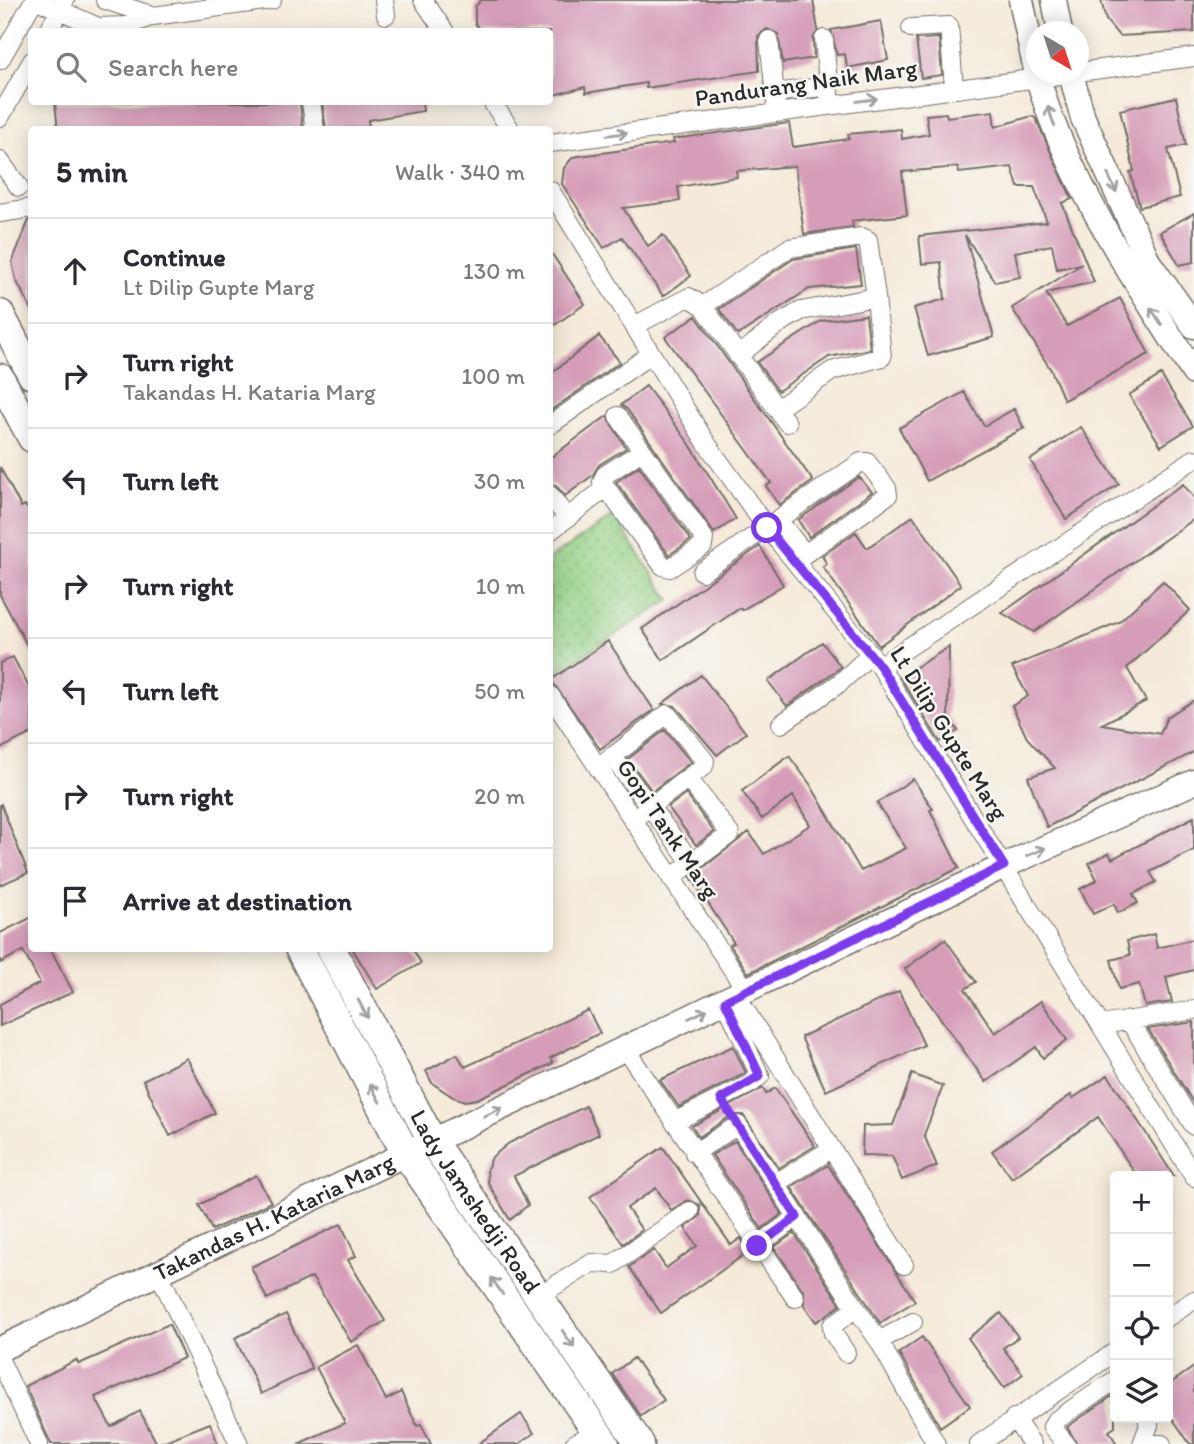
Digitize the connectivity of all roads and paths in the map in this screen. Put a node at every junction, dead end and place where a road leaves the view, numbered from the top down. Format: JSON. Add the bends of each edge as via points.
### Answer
{"nodes":[{"id":1,"x":36,"y":0,"type":"edge"},
{"id":2,"x":96,"y":0,"type":"edge"},
{"id":3,"x":105,"y":0,"type":"edge"},
{"id":4,"x":272,"y":0,"type":"edge"},
{"id":5,"x":424,"y":0,"type":"edge"},
{"id":6,"x":1021,"y":0,"type":"edge"},
{"id":7,"x":1054,"y":0,"type":"edge"},
{"id":8,"x":62,"y":6,"type":"edge"},
{"id":9,"x":153,"y":16,"type":"junction"},
{"id":10,"x":1058,"y":21,"type":"edge"},
{"id":11,"x":175,"y":24,"type":"edge"},
{"id":12,"x":1026,"y":24,"type":"edge"},
{"id":13,"x":50,"y":28,"type":"edge"},
{"id":14,"x":97,"y":28,"type":"edge"},
{"id":15,"x":99,"y":28,"type":"edge"},
{"id":16,"x":108,"y":28,"type":"edge"},
{"id":17,"x":442,"y":28,"type":"edge"},
{"id":18,"x":911,"y":28,"type":"dead end"},
{"id":19,"x":769,"y":40,"type":"dead end"},
{"id":20,"x":824,"y":40,"type":"dead end"},
{"id":21,"x":1194,"y":57,"type":"edge"},
{"id":22,"x":0,"y":60,"type":"edge"},
{"id":23,"x":28,"y":68,"type":"edge"},
{"id":24,"x":1089,"y":71,"type":"edge"},
{"id":25,"x":1026,"y":78,"type":"edge"},
{"id":26,"x":1040,"y":84,"type":"edge"},
{"id":27,"x":1073,"y":84,"type":"edge"},
{"id":28,"x":829,"y":86,"type":"junction"},
{"id":29,"x":954,"y":88,"type":"junction"},
{"id":30,"x":775,"y":93,"type":"junction"},
{"id":31,"x":830,"y":104,"type":"junction"},
{"id":32,"x":312,"y":105,"type":"edge"},
{"id":33,"x":494,"y":105,"type":"edge"},
{"id":34,"x":777,"y":112,"type":"junction"},
{"id":35,"x":0,"y":117,"type":"edge"},
{"id":36,"x":315,"y":126,"type":"edge"},
{"id":37,"x":508,"y":126,"type":"edge"},
{"id":38,"x":553,"y":143,"type":"edge"},
{"id":39,"x":0,"y":161,"type":"edge"},
{"id":40,"x":19,"y":187,"type":"dead end"},
{"id":41,"x":553,"y":195,"type":"edge"},
{"id":42,"x":28,"y":209,"type":"edge"},
{"id":43,"x":0,"y":213,"type":"edge"},
{"id":44,"x":876,"y":297,"type":"junction"},
{"id":45,"x":703,"y":306,"type":"junction"},
{"id":46,"x":0,"y":314,"type":"edge"},
{"id":47,"x":634,"y":326,"type":"junction"},
{"id":48,"x":1194,"y":326,"type":"edge"},
{"id":49,"x":651,"y":354,"type":"junction"},
{"id":50,"x":738,"y":356,"type":"junction"},
{"id":51,"x":1191,"y":360,"type":"edge"},
{"id":52,"x":28,"y":367,"type":"edge"},
{"id":53,"x":0,"y":378,"type":"edge"},
{"id":54,"x":618,"y":416,"type":"dead end"},
{"id":55,"x":553,"y":423,"type":"edge"},
{"id":56,"x":28,"y":430,"type":"edge"},
{"id":57,"x":642,"y":451,"type":"junction"},
{"id":58,"x":1194,"y":458,"type":"edge"},
{"id":59,"x":606,"y":488,"type":"junction"},
{"id":60,"x":553,"y":499,"type":"edge"},
{"id":61,"x":567,"y":518,"type":"junction"},
{"id":62,"x":773,"y":524,"type":"junction"},
{"id":63,"x":553,"y":529,"type":"edge"},
{"id":64,"x":800,"y":558,"type":"junction"},
{"id":65,"x":702,"y":572,"type":"dead end"},
{"id":66,"x":875,"y":660,"type":"junction"},
{"id":67,"x":553,"y":702,"type":"edge"},
{"id":68,"x":781,"y":724,"type":"dead end"},
{"id":69,"x":612,"y":756,"type":"junction"},
{"id":70,"x":598,"y":768,"type":"junction"},
{"id":71,"x":688,"y":778,"type":"junction"},
{"id":72,"x":1194,"y":782,"type":"edge"},
{"id":73,"x":650,"y":806,"type":"junction"},
{"id":74,"x":632,"y":820,"type":"junction"},
{"id":75,"x":692,"y":863,"type":"junction"},
{"id":76,"x":1004,"y":866,"type":"junction"},
{"id":77,"x":671,"y":878,"type":"junction"},
{"id":78,"x":301,"y":952,"type":"edge"},
{"id":79,"x":333,"y":952,"type":"edge"},
{"id":80,"x":736,"y":996,"type":"junction"},
{"id":81,"x":1194,"y":1010,"type":"edge"},
{"id":82,"x":1129,"y":1020,"type":"junction"},
{"id":83,"x":1101,"y":1025,"type":"junction"},
{"id":84,"x":626,"y":1049,"type":"junction"},
{"id":85,"x":721,"y":1099,"type":"junction"},
{"id":86,"x":674,"y":1122,"type":"junction"},
{"id":87,"x":738,"y":1125,"type":"junction"},
{"id":88,"x":1194,"y":1126,"type":"edge"},
{"id":89,"x":432,"y":1142,"type":"junction"},
{"id":90,"x":694,"y":1153,"type":"junction"},
{"id":91,"x":406,"y":1154,"type":"junction"},
{"id":92,"x":822,"y":1155,"type":"dead end"},
{"id":93,"x":1194,"y":1177,"type":"edge"},
{"id":94,"x":776,"y":1183,"type":"junction"},
{"id":95,"x":690,"y":1211,"type":"dead end"},
{"id":96,"x":797,"y":1217,"type":"junction"},
{"id":97,"x":757,"y":1246,"type":"junction"},
{"id":98,"x":904,"y":1265,"type":"dead end"},
{"id":99,"x":159,"y":1273,"type":"junction"},
{"id":100,"x":538,"y":1296,"type":"junction"},
{"id":101,"x":794,"y":1298,"type":"dead end"},
{"id":102,"x":1194,"y":1300,"type":"edge"},
{"id":103,"x":856,"y":1308,"type":"junction"},
{"id":104,"x":1173,"y":1314,"type":"edge"},
{"id":105,"x":913,"y":1322,"type":"dead end"},
{"id":106,"x":879,"y":1341,"type":"junction"},
{"id":107,"x":0,"y":1349,"type":"edge"},
{"id":108,"x":846,"y":1353,"type":"dead end"},
{"id":109,"x":1110,"y":1355,"type":"edge"},
{"id":110,"x":0,"y":1360,"type":"edge"},
{"id":111,"x":1110,"y":1383,"type":"edge"},
{"id":112,"x":1014,"y":1418,"type":"junction"},
{"id":113,"x":1148,"y":1423,"type":"edge"},
{"id":114,"x":592,"y":1440,"type":"edge"},
{"id":115,"x":39,"y":1444,"type":"edge"},
{"id":116,"x":239,"y":1444,"type":"edge"},
{"id":117,"x":640,"y":1444,"type":"edge"},
{"id":118,"x":936,"y":1444,"type":"edge"},
{"id":119,"x":979,"y":1444,"type":"edge"},
{"id":120,"x":1032,"y":1444,"type":"edge"},
{"id":121,"x":1066,"y":1444,"type":"edge"},
{"id":122,"x":1143,"y":1444,"type":"edge"},
{"id":123,"x":1162,"y":1444,"type":"edge"}],
"edges":[{"from":1,"to":8,"type":"street"},
{"from":1,"to":22,"type":"street"},
{"from":2,"to":15,"type":"street"},
{"from":3,"to":9,"type":"street"},
{"from":4,"to":11,"type":"street"},
{"from":5,"to":17,"type":"street"},
{"from":6,"to":12,"type":"main road"},
{"from":7,"to":10,"type":"main road"},
{"from":8,"to":13,"type":"street"},
{"from":8,"to":14,"type":"street"},
{"from":9,"to":11,"type":"street"},
{"from":9,"to":16,"type":"street"},
{"from":18,"to":29,"type":"street","via":[[949,26]]},
{"from":19,"to":30,"type":"street"},
{"from":20,"to":28,"type":"street"},
{"from":21,"to":24,"type":"street"},
{"from":23,"to":35,"type":"street"},
{"from":25,"to":29,"type":"street","name":"Pandurang Naik Marg"},
{"from":51,"to":26,"type":"main road","one_way":true,"via":[[1125,270],[1053,124]]},
{"from":27,"to":48,"type":"main road","one_way":true,"via":[[1083,118],[1149,263]]},
{"from":28,"to":30,"type":"street"},
{"from":28,"to":31,"type":"street"},
{"from":31,"to":29,"type":"street","name":"Pandurang Naik Marg","one_way":true},
{"from":30,"to":34,"type":"street"},
{"from":31,"to":34,"type":"street","name":"Pandurang Naik Marg"},
{"from":32,"to":36,"type":"street"},
{"from":33,"to":37,"type":"street"},
{"from":38,"to":34,"type":"street","name":"Pandurang Naik Marg","one_way":true},
{"from":39,"to":40,"type":"street"},
{"from":41,"to":47,"type":"street","name":"Lt Dilip Gupte Marg"},
{"from":42,"to":43,"type":"street"},
{"from":44,"to":45,"type":"street","via":[[868,240],[862,237],[789,248]]},
{"from":44,"to":50,"type":"street","via":[[801,311]]},
{"from":44,"to":50,"type":"street","via":[[882,357],[832,371],[782,416]]},
{"from":45,"to":47,"type":"street","via":[[689,297]]},
{"from":45,"to":50,"type":"street"},
{"from":46,"to":52,"type":"main road"},
{"from":47,"to":49,"type":"street","name":"Lt Dilip Gupte Marg"},
{"from":49,"to":55,"type":"street"},
{"from":49,"to":62,"type":"street","name":"Lt Dilip Gupte Marg","via":[[708,444]]},
{"from":53,"to":56,"type":"main road"},
{"from":54,"to":57,"type":"street"},
{"from":57,"to":59,"type":"street","via":[[602,478]]},
{"from":57,"to":59,"type":"street","via":[[704,538],[703,546],[666,569]]},
{"from":58,"to":66,"type":"street"},
{"from":59,"to":61,"type":"street"},
{"from":60,"to":61,"type":"street"},
{"from":61,"to":63,"type":"street"},
{"from":62,"to":64,"type":"street","name":"Lt Dilip Gupte Marg"},
{"from":62,"to":64,"type":"street","via":[[867,462],[888,495]]},
{"from":62,"to":65,"type":"street"},
{"from":64,"to":66,"type":"street","name":"Lt Dilip Gupte Marg"},
{"from":66,"to":68,"type":"street"},
{"from":66,"to":76,"type":"street","name":"Lt Dilip Gupte Marg"},
{"from":67,"to":70,"type":"street","name":"Gopi Tank Marg"},
{"from":69,"to":70,"type":"street"},
{"from":69,"to":71,"type":"street","via":[[667,714],[706,763]]},
{"from":69,"to":73,"type":"street"},
{"from":70,"to":74,"type":"street","name":"Gopi Tank Marg"},
{"from":71,"to":73,"type":"street"},
{"from":71,"to":75,"type":"street","via":[[730,834]]},
{"from":76,"to":72,"type":"main road","name":"Takandas H. Kataria Marg","one_way":true},
{"from":73,"to":74,"type":"street"},
{"from":73,"to":75,"type":"street"},
{"from":74,"to":77,"type":"street","name":"Gopi Tank Marg"},
{"from":75,"to":77,"type":"street"},
{"from":76,"to":80,"type":"main road","name":"Takandas H. Kataria Marg"},
{"from":76,"to":83,"type":"street","name":"Lt Dilip Gupte Marg"},
{"from":77,"to":80,"type":"street","name":"Gopi Tank Marg"},
{"from":91,"to":78,"type":"main road","name":"Lady Jamshedji Road","one_way":true},
{"from":79,"to":89,"type":"main road","name":"Lady Jamshedji Road","one_way":true},
{"from":84,"to":80,"type":"main road","name":"Takandas H. Kataria Marg","one_way":true},
{"from":80,"to":85,"type":"street","via":[[760,1076]]},
{"from":80,"to":98,"type":"street"},
{"from":81,"to":82,"type":"street"},
{"from":82,"to":83,"type":"street"},
{"from":82,"to":88,"type":"street"},
{"from":83,"to":93,"type":"street","name":"Lt Dilip Gupte Marg"},
{"from":84,"to":86,"type":"street"},
{"from":89,"to":84,"type":"main road","name":"Takandas H. Kataria Marg","one_way":true},
{"from":85,"to":86,"type":"street"},
{"from":85,"to":87,"type":"street"},
{"from":86,"to":90,"type":"street"},
{"from":87,"to":90,"type":"street"},
{"from":87,"to":94,"type":"street"},
{"from":89,"to":91,"type":"main road","name":"Takandas H. Kataria Marg"},
{"from":89,"to":100,"type":"main road","name":"Lady Jamshedji Road"},
{"from":90,"to":97,"type":"street"},
{"from":91,"to":99,"type":"main road","name":"Takandas H. Kataria Marg"},
{"from":114,"to":91,"type":"main road","name":"Lady Jamshedji Road","one_way":true},
{"from":92,"to":94,"type":"street"},
{"from":94,"to":96,"type":"street"},
{"from":95,"to":100,"type":"street","via":[[613,1264],[592,1262]]},
{"from":96,"to":97,"type":"street"},
{"from":96,"to":103,"type":"street"},
{"from":97,"to":101,"type":"street"},
{"from":99,"to":107,"type":"main road","name":"Takandas H. Kataria Marg"},
{"from":99,"to":116,"type":"street"},
{"from":100,"to":117,"type":"main road","name":"Lady Jamshedji Road","one_way":true},
{"from":102,"to":104,"type":"street"},
{"from":103,"to":106,"type":"street"},
{"from":103,"to":108,"type":"street","via":[[832,1326]]},
{"from":105,"to":106,"type":"street"},
{"from":106,"to":118,"type":"street"},
{"from":109,"to":112,"type":"street"},
{"from":110,"to":115,"type":"street"},
{"from":111,"to":121,"type":"street","via":[[1055,1421],[1052,1427]]},
{"from":112,"to":119,"type":"street"},
{"from":112,"to":120,"type":"street"},
{"from":113,"to":122,"type":"street"},
{"from":122,"to":123,"type":"street"}]}
